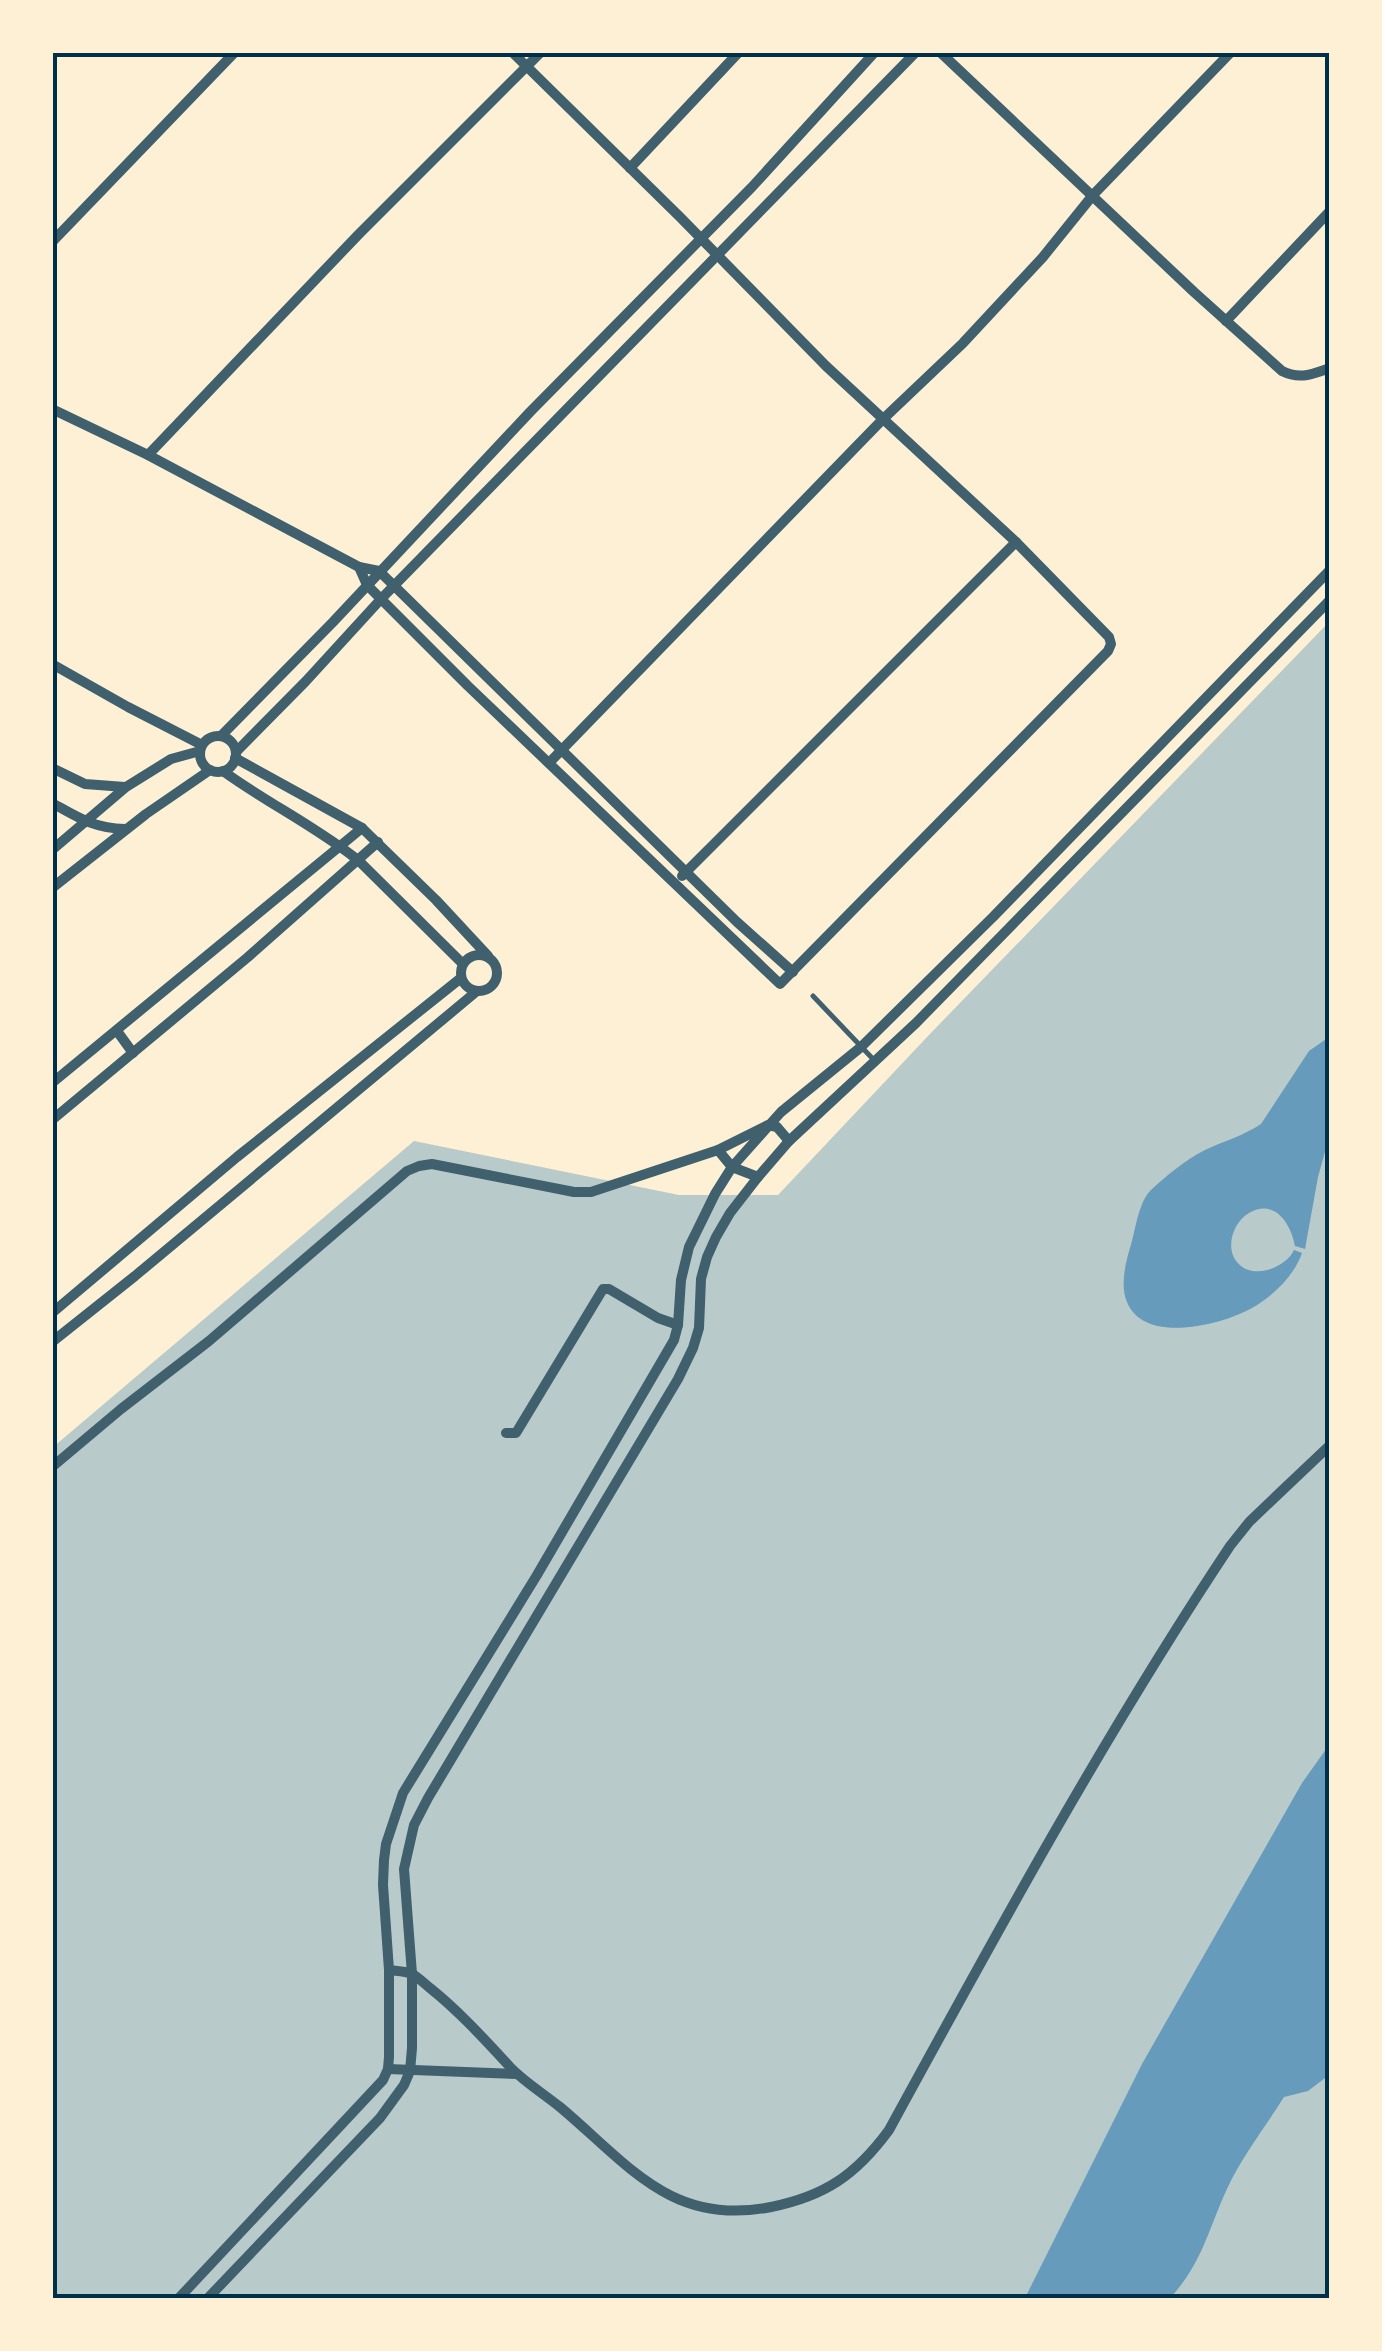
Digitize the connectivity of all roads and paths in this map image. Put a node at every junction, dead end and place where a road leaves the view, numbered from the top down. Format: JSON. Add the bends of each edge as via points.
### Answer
{"nodes":[{"id":1,"x":235,"y":52,"type":"edge"},
{"id":2,"x":512,"y":52,"type":"edge"},
{"id":3,"x":541,"y":52,"type":"edge"},
{"id":4,"x":739,"y":52,"type":"edge"},
{"id":5,"x":876,"y":52,"type":"edge"},
{"id":6,"x":916,"y":52,"type":"edge"},
{"id":7,"x":940,"y":52,"type":"edge"},
{"id":8,"x":1231,"y":52,"type":"edge"},
{"id":9,"x":528,"y":67,"type":"junction"},
{"id":10,"x":630,"y":168,"type":"junction"},
{"id":11,"x":1093,"y":195,"type":"junction"},
{"id":12,"x":1330,"y":211,"type":"edge"},
{"id":13,"x":702,"y":239,"type":"junction"},
{"id":14,"x":52,"y":242,"type":"edge"},
{"id":15,"x":717,"y":256,"type":"junction"},
{"id":16,"x":1226,"y":322,"type":"junction"},
{"id":17,"x":1330,"y":368,"type":"edge"},
{"id":18,"x":52,"y":409,"type":"edge"},
{"id":19,"x":883,"y":418,"type":"junction"},
{"id":20,"x":148,"y":456,"type":"junction"},
{"id":21,"x":1016,"y":542,"type":"junction"},
{"id":22,"x":358,"y":567,"type":"junction"},
{"id":23,"x":1330,"y":570,"type":"edge"},
{"id":24,"x":378,"y":572,"type":"junction"},
{"id":25,"x":367,"y":585,"type":"junction"},
{"id":26,"x":395,"y":586,"type":"junction"},
{"id":27,"x":382,"y":599,"type":"junction"},
{"id":28,"x":1330,"y":600,"type":"edge"},
{"id":29,"x":1299,"y":601,"type":"junction"},
{"id":30,"x":1314,"y":616,"type":"junction"},
{"id":31,"x":52,"y":664,"type":"edge"},
{"id":32,"x":288,"y":668,"type":"junction"},
{"id":33,"x":480,"y":673,"type":"junction"},
{"id":34,"x":306,"y":682,"type":"junction"},
{"id":35,"x":468,"y":686,"type":"junction"},
{"id":36,"x":517,"y":707,"type":"junction"},
{"id":37,"x":504,"y":720,"type":"junction"},
{"id":38,"x":220,"y":736,"type":"junction"},
{"id":39,"x":201,"y":748,"type":"junction"},
{"id":40,"x":563,"y":750,"type":"junction"},
{"id":41,"x":235,"y":755,"type":"junction"},
{"id":42,"x":549,"y":763,"type":"junction"},
{"id":43,"x":52,"y":768,"type":"edge"},
{"id":44,"x":217,"y":771,"type":"junction"},
{"id":45,"x":126,"y":787,"type":"junction"},
{"id":46,"x":52,"y":803,"type":"edge"},
{"id":47,"x":1090,"y":816,"type":"junction"},
{"id":48,"x":84,"y":822,"type":"junction"},
{"id":49,"x":362,"y":828,"type":"junction"},
{"id":50,"x":127,"y":829,"type":"junction"},
{"id":51,"x":1104,"y":830,"type":"junction"},
{"id":52,"x":378,"y":842,"type":"junction"},
{"id":53,"x":342,"y":846,"type":"junction"},
{"id":54,"x":52,"y":850,"type":"edge"},
{"id":55,"x":359,"y":860,"type":"junction"},
{"id":56,"x":686,"y":872,"type":"junction"},
{"id":57,"x":674,"y":884,"type":"junction"},
{"id":58,"x":52,"y":888,"type":"edge"},
{"id":59,"x":488,"y":956,"type":"junction"},
{"id":60,"x":462,"y":964,"type":"junction"},
{"id":61,"x":793,"y":972,"type":"junction"},
{"id":62,"x":461,"y":978,"type":"junction"},
{"id":63,"x":477,"y":991,"type":"junction"},
{"id":64,"x":813,"y":996,"type":"dead end"},
{"id":65,"x":117,"y":1031,"type":"junction"},
{"id":66,"x":860,"y":1047,"type":"junction"},
{"id":67,"x":134,"y":1053,"type":"junction"},
{"id":68,"x":875,"y":1062,"type":"junction"},
{"id":69,"x":52,"y":1083,"type":"edge"},
{"id":70,"x":52,"y":1120,"type":"edge"},
{"id":71,"x":768,"y":1125,"type":"junction"},
{"id":72,"x":789,"y":1142,"type":"junction"},
{"id":73,"x":718,"y":1150,"type":"junction"},
{"id":74,"x":237,"y":1157,"type":"junction"},
{"id":75,"x":732,"y":1167,"type":"junction"},
{"id":76,"x":253,"y":1176,"type":"junction"},
{"id":77,"x":758,"y":1178,"type":"junction"},
{"id":78,"x":52,"y":1313,"type":"edge"},
{"id":79,"x":678,"y":1325,"type":"junction"},
{"id":80,"x":52,"y":1342,"type":"edge"},
{"id":81,"x":506,"y":1433,"type":"dead end"},
{"id":82,"x":1330,"y":1445,"type":"edge"},
{"id":83,"x":52,"y":1467,"type":"edge"},
{"id":84,"x":592,"y":1483,"type":"junction"},
{"id":85,"x":610,"y":1494,"type":"junction"},
{"id":86,"x":444,"y":1729,"type":"junction"},
{"id":87,"x":463,"y":1741,"type":"junction"},
{"id":88,"x":389,"y":1970,"type":"junction"},
{"id":89,"x":412,"y":1974,"type":"junction"},
{"id":90,"x":388,"y":2069,"type":"junction"},
{"id":91,"x":410,"y":2071,"type":"junction"},
{"id":92,"x":517,"y":2074,"type":"junction"},
{"id":93,"x":200,"y":2277,"type":"junction"},
{"id":94,"x":212,"y":2297,"type":"edge"},
{"id":95,"x":179,"y":2298,"type":"edge"}],
"edges":[{"from":1,"to":14,"type":"street"},
{"from":2,"to":9,"type":"street"},
{"from":3,"to":9,"type":"street"},
{"from":4,"to":10,"type":"street"},
{"from":5,"to":13,"type":"street"},
{"from":6,"to":15,"type":"street"},
{"from":7,"to":11,"type":"street"},
{"from":8,"to":11,"type":"street"},
{"from":9,"to":10,"type":"street"},
{"from":9,"to":20,"type":"street"},
{"from":10,"to":13,"type":"street"},
{"from":11,"to":16,"type":"street"},
{"from":11,"to":19,"type":"street","via":[[963,343]]},
{"from":12,"to":16,"type":"street"},
{"from":13,"to":15,"type":"street"},
{"from":13,"to":24,"type":"street"},
{"from":15,"to":19,"type":"street"},
{"from":15,"to":26,"type":"street"},
{"from":16,"to":17,"type":"street","via":[[1293,376]]},
{"from":18,"to":20,"type":"street"},
{"from":19,"to":21,"type":"street"},
{"from":19,"to":40,"type":"street"},
{"from":20,"to":22,"type":"street"},
{"from":21,"to":56,"type":"street"},
{"from":21,"to":61,"type":"street","via":[[1109,637],[1108,651]]},
{"from":22,"to":24,"type":"street"},
{"from":22,"to":25,"type":"street"},
{"from":23,"to":29,"type":"street"},
{"from":24,"to":25,"type":"street"},
{"from":24,"to":26,"type":"street"},
{"from":25,"to":27,"type":"street"},
{"from":25,"to":32,"type":"street"},
{"from":26,"to":27,"type":"street"},
{"from":26,"to":33,"type":"street"},
{"from":27,"to":34,"type":"street"},
{"from":27,"to":35,"type":"street"},
{"from":28,"to":30,"type":"street"},
{"from":29,"to":30,"type":"street"},
{"from":29,"to":47,"type":"street"},
{"from":30,"to":51,"type":"street"},
{"from":31,"to":39,"type":"street"},
{"from":32,"to":34,"type":"street"},
{"from":32,"to":38,"type":"street"},
{"from":33,"to":35,"type":"street"},
{"from":33,"to":36,"type":"street"},
{"from":34,"to":41,"type":"street"},
{"from":35,"to":37,"type":"street"},
{"from":36,"to":37,"type":"street"},
{"from":36,"to":40,"type":"street"},
{"from":37,"to":42,"type":"street"},
{"from":38,"to":39,"type":"street"},
{"from":38,"to":41,"type":"street","via":[[233,744]]},
{"from":39,"to":44,"type":"street","via":[[204,766]]},
{"from":39,"to":45,"type":"street"},
{"from":40,"to":42,"type":"street"},
{"from":40,"to":56,"type":"street"},
{"from":41,"to":44,"type":"street","via":[[231,766]]},
{"from":41,"to":49,"type":"street"},
{"from":42,"to":57,"type":"street"},
{"from":43,"to":45,"type":"street","via":[[85,784]]},
{"from":44,"to":50,"type":"street"},
{"from":44,"to":53,"type":"street"},
{"from":45,"to":48,"type":"street"},
{"from":46,"to":48,"type":"street"},
{"from":47,"to":51,"type":"street"},
{"from":47,"to":66,"type":"street"},
{"from":48,"to":50,"type":"street"},
{"from":48,"to":54,"type":"street"},
{"from":49,"to":52,"type":"street"},
{"from":49,"to":53,"type":"street"},
{"from":50,"to":58,"type":"street"},
{"from":51,"to":68,"type":"street"},
{"from":52,"to":55,"type":"street"},
{"from":52,"to":59,"type":"street"},
{"from":53,"to":55,"type":"street"},
{"from":53,"to":65,"type":"street"},
{"from":55,"to":60,"type":"street"},
{"from":55,"to":67,"type":"street"},
{"from":56,"to":57,"type":"street"},
{"from":56,"to":61,"type":"street"},
{"from":57,"to":61,"type":"street","via":[[780,984]]},
{"from":59,"to":60,"type":"street","via":[[474,955]]},
{"from":59,"to":63,"type":"street","via":[[497,967],[495,982]]},
{"from":60,"to":62,"type":"street"},
{"from":62,"to":63,"type":"street"},
{"from":62,"to":74,"type":"street"},
{"from":63,"to":76,"type":"street"},
{"from":64,"to":66,"type":"lane"},
{"from":65,"to":67,"type":"street"},
{"from":65,"to":69,"type":"street"},
{"from":66,"to":68,"type":"lane"},
{"from":66,"to":71,"type":"street"},
{"from":67,"to":70,"type":"street"},
{"from":68,"to":72,"type":"street"},
{"from":71,"to":72,"type":"street"},
{"from":71,"to":73,"type":"street"},
{"from":71,"to":75,"type":"street"},
{"from":72,"to":77,"type":"street"},
{"from":73,"to":75,"type":"street"},
{"from":73,"to":83,"type":"street","via":[[591,1192],[432,1164],[407,1171]]},
{"from":74,"to":76,"type":"street"},
{"from":74,"to":78,"type":"street"},
{"from":75,"to":77,"type":"street"},
{"from":75,"to":79,"type":"street","via":[[689,1247]]},
{"from":76,"to":80,"type":"street"},
{"from":77,"to":85,"type":"street","via":[[716,1236],[692,1348]]},
{"from":79,"to":81,"type":"street","via":[[604,1289],[516,1433]]},
{"from":79,"to":84,"type":"street"},
{"from":82,"to":92,"type":"street","via":[[1250,1521],[1203,1587],[1025,1881],[889,2130],[846,2178],[820,2194],[758,2210],[704,2207],[648,2184]]},
{"from":84,"to":85,"type":"street"},
{"from":84,"to":86,"type":"street"},
{"from":85,"to":87,"type":"street"},
{"from":86,"to":87,"type":"street"},
{"from":86,"to":88,"type":"street","via":[[402,1793],[386,1844]]},
{"from":87,"to":89,"type":"street","via":[[408,1846]]},
{"from":88,"to":89,"type":"street"},
{"from":88,"to":90,"type":"street"},
{"from":89,"to":91,"type":"street"},
{"from":89,"to":92,"type":"street"},
{"from":90,"to":91,"type":"street"},
{"from":90,"to":93,"type":"street"},
{"from":91,"to":92,"type":"street"},
{"from":91,"to":94,"type":"street","via":[[380,2118]]},
{"from":93,"to":94,"type":"street"},
{"from":93,"to":95,"type":"street"}]}
